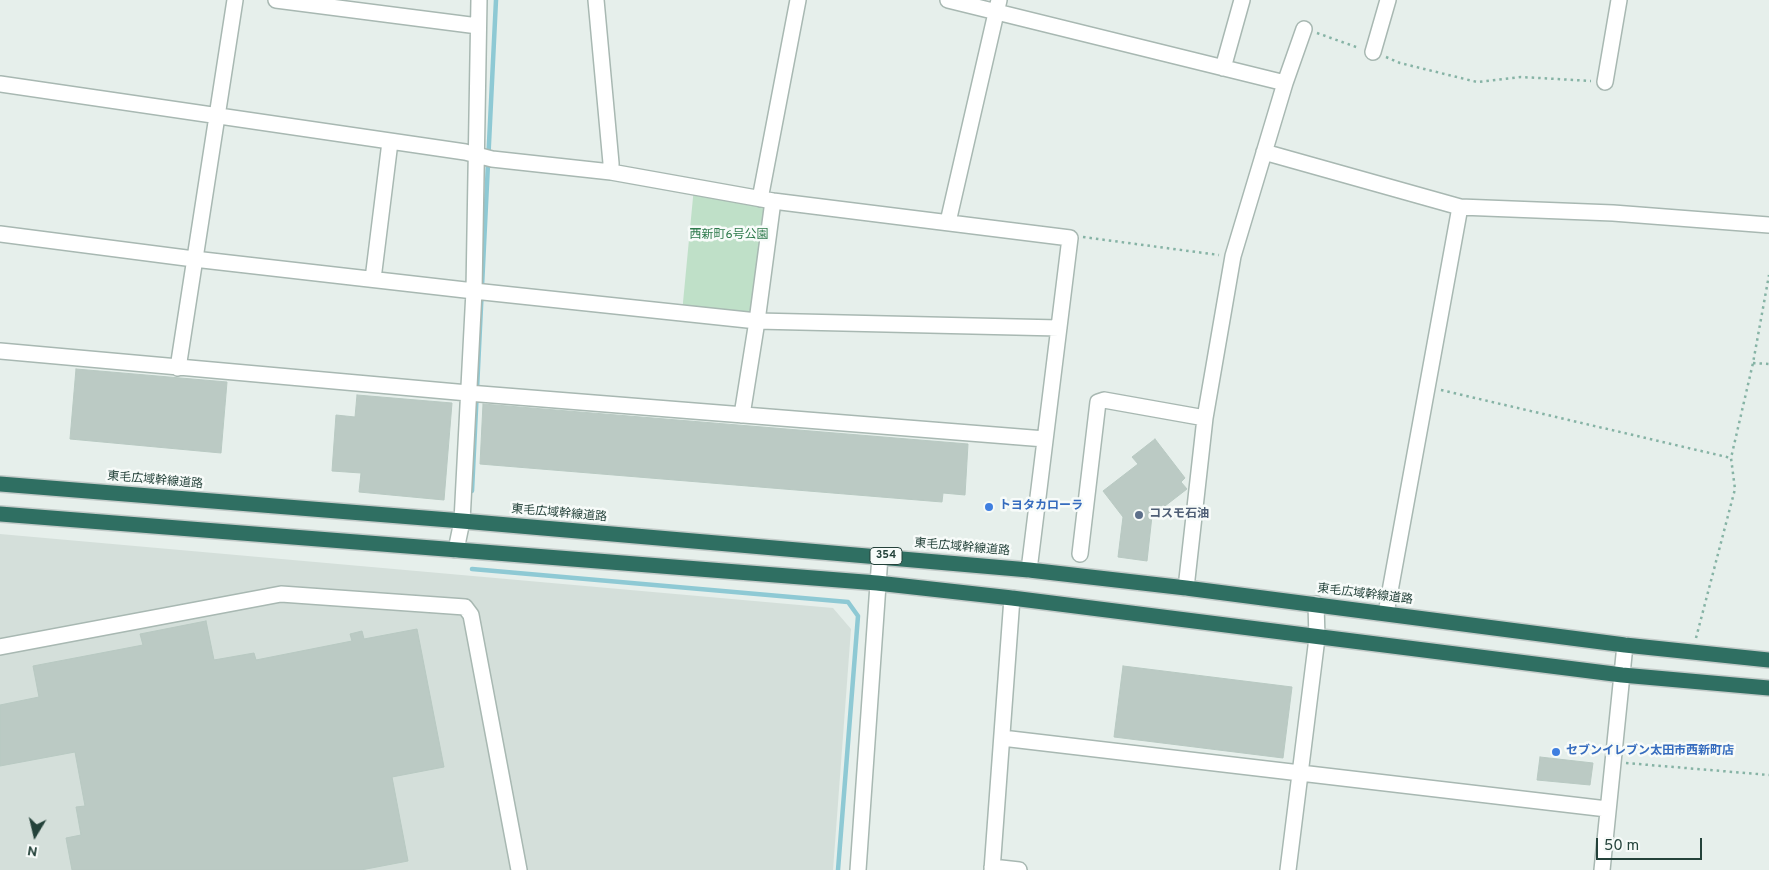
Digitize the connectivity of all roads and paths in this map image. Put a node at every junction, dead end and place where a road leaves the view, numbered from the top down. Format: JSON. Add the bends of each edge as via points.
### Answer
{"nodes":[{"id":1,"x":235,"y":0,"type":"edge"},
{"id":2,"x":276,"y":0,"type":"edge"},
{"id":3,"x":479,"y":0,"type":"edge"},
{"id":4,"x":596,"y":0,"type":"edge"},
{"id":5,"x":798,"y":0,"type":"edge"},
{"id":6,"x":948,"y":0,"type":"edge"},
{"id":7,"x":1242,"y":0,"type":"edge"},
{"id":8,"x":1388,"y":0,"type":"edge"},
{"id":9,"x":1618,"y":0,"type":"edge"},
{"id":10,"x":998,"y":6,"type":"edge"},
{"id":11,"x":478,"y":26,"type":"junction"},
{"id":12,"x":1304,"y":29,"type":"joint"},
{"id":13,"x":1373,"y":52,"type":"junction"},
{"id":14,"x":1223,"y":68,"type":"junction"},
{"id":15,"x":1605,"y":82,"type":"joint"},
{"id":16,"x":1285,"y":83,"type":"junction"},
{"id":17,"x":0,"y":84,"type":"edge"},
{"id":18,"x":218,"y":117,"type":"junction"},
{"id":19,"x":390,"y":142,"type":"junction"},
{"id":20,"x":1264,"y":152,"type":"junction"},
{"id":21,"x":477,"y":156,"type":"junction"},
{"id":22,"x":611,"y":172,"type":"junction"},
{"id":23,"x":766,"y":200,"type":"junction"},
{"id":24,"x":1460,"y":206,"type":"junction"},
{"id":25,"x":948,"y":222,"type":"junction"},
{"id":26,"x":1769,"y":225,"type":"edge"},
{"id":27,"x":0,"y":234,"type":"edge"},
{"id":28,"x":1070,"y":238,"type":"junction"},
{"id":29,"x":1233,"y":256,"type":"junction"},
{"id":30,"x":194,"y":259,"type":"junction"},
{"id":31,"x":1769,"y":275,"type":"edge"},
{"id":32,"x":373,"y":280,"type":"junction"},
{"id":33,"x":474,"y":291,"type":"junction"},
{"id":34,"x":757,"y":321,"type":"junction"},
{"id":35,"x":1059,"y":328,"type":"junction"},
{"id":36,"x":0,"y":351,"type":"edge"},
{"id":37,"x":1753,"y":363,"type":"junction"},
{"id":38,"x":1769,"y":364,"type":"edge"},
{"id":39,"x":178,"y":368,"type":"junction"},
{"id":40,"x":1427,"y":387,"type":"junction"},
{"id":41,"x":468,"y":393,"type":"junction"},
{"id":42,"x":742,"y":415,"type":"junction"},
{"id":43,"x":1205,"y":418,"type":"junction"},
{"id":44,"x":1045,"y":439,"type":"junction"},
{"id":45,"x":1731,"y":458,"type":"junction"},
{"id":46,"x":0,"y":484,"type":"edge"},
{"id":47,"x":0,"y":514,"type":"edge"},
{"id":48,"x":462,"y":521,"type":"junction"},
{"id":49,"x":456,"y":550,"type":"junction"},
{"id":50,"x":1080,"y":554,"type":"dead end"},
{"id":51,"x":880,"y":556,"type":"junction"},
{"id":52,"x":1029,"y":570,"type":"junction"},
{"id":53,"x":877,"y":583,"type":"junction"},
{"id":54,"x":1186,"y":588,"type":"junction"},
{"id":55,"x":1012,"y":598,"type":"junction"},
{"id":56,"x":1316,"y":604,"type":"junction"},
{"id":57,"x":1386,"y":613,"type":"junction"},
{"id":58,"x":1318,"y":638,"type":"junction"},
{"id":59,"x":1625,"y":645,"type":"junction"},
{"id":60,"x":0,"y":647,"type":"edge"},
{"id":61,"x":1693,"y":652,"type":"junction"},
{"id":62,"x":1769,"y":660,"type":"edge"},
{"id":63,"x":1622,"y":675,"type":"junction"},
{"id":64,"x":1769,"y":688,"type":"edge"},
{"id":65,"x":1002,"y":738,"type":"junction"},
{"id":66,"x":1612,"y":762,"type":"junction"},
{"id":67,"x":1301,"y":772,"type":"junction"},
{"id":68,"x":1769,"y":775,"type":"edge"},
{"id":69,"x":1607,"y":809,"type":"junction"},
{"id":70,"x":992,"y":868,"type":"edge"},
{"id":71,"x":519,"y":870,"type":"edge"},
{"id":72,"x":858,"y":870,"type":"edge"},
{"id":73,"x":1019,"y":870,"type":"edge"},
{"id":74,"x":1288,"y":870,"type":"edge"},
{"id":75,"x":1602,"y":870,"type":"edge"}],
"edges":[{"from":1,"to":18,"type":"street"},
{"from":2,"to":11,"type":"street"},
{"from":3,"to":11,"type":"street"},
{"from":4,"to":22,"type":"street"},
{"from":5,"to":23,"type":"street"},
{"from":6,"to":10,"type":"street"},
{"from":7,"to":14,"type":"street"},
{"from":8,"to":13,"type":"street"},
{"from":9,"to":15,"type":"street"},
{"from":10,"to":14,"type":"street"},
{"from":10,"to":25,"type":"street"},
{"from":11,"to":21,"type":"street"},
{"from":12,"to":13,"type":"path"},
{"from":12,"to":16,"type":"street"},
{"from":13,"to":15,"type":"path","via":[[1400,63],[1477,82],[1521,77]]},
{"from":14,"to":16,"type":"street"},
{"from":16,"to":20,"type":"street"},
{"from":17,"to":18,"type":"street"},
{"from":18,"to":19,"type":"street"},
{"from":18,"to":30,"type":"street"},
{"from":19,"to":21,"type":"street"},
{"from":19,"to":32,"type":"street"},
{"from":20,"to":24,"type":"street"},
{"from":20,"to":29,"type":"street"},
{"from":21,"to":22,"type":"street"},
{"from":21,"to":33,"type":"street"},
{"from":22,"to":23,"type":"street"},
{"from":23,"to":25,"type":"street"},
{"from":23,"to":34,"type":"street"},
{"from":24,"to":26,"type":"street"},
{"from":24,"to":40,"type":"street"},
{"from":25,"to":28,"type":"street"},
{"from":27,"to":30,"type":"street"},
{"from":28,"to":29,"type":"path","via":[[1084,237]]},
{"from":28,"to":35,"type":"street"},
{"from":29,"to":43,"type":"street"},
{"from":30,"to":32,"type":"street"},
{"from":30,"to":39,"type":"street"},
{"from":31,"to":37,"type":"path"},
{"from":32,"to":33,"type":"street"},
{"from":33,"to":34,"type":"street"},
{"from":33,"to":41,"type":"street"},
{"from":34,"to":35,"type":"street"},
{"from":34,"to":42,"type":"street"},
{"from":35,"to":44,"type":"street"},
{"from":36,"to":39,"type":"street"},
{"from":37,"to":38,"type":"path"},
{"from":37,"to":45,"type":"path"},
{"from":39,"to":41,"type":"street"},
{"from":40,"to":45,"type":"path"},
{"from":40,"to":57,"type":"street"},
{"from":41,"to":42,"type":"street"},
{"from":41,"to":48,"type":"street"},
{"from":42,"to":44,"type":"street"},
{"from":43,"to":50,"type":"street","via":[[1104,400],[1098,402]]},
{"from":43,"to":54,"type":"street"},
{"from":44,"to":52,"type":"street"},
{"from":45,"to":61,"type":"path","via":[[1736,489]]},
{"from":46,"to":48,"type":"highway","name":"東毛広域幹線道路","number":"354"},
{"from":47,"to":49,"type":"highway","number":"354"},
{"from":48,"to":49,"type":"street"},
{"from":48,"to":51,"type":"highway","name":"東毛広域幹線道路","number":"354"},
{"from":49,"to":53,"type":"highway","number":"354"},
{"from":51,"to":52,"type":"highway","name":"東毛広域幹線道路","number":"354"},
{"from":51,"to":53,"type":"street"},
{"from":52,"to":54,"type":"highway","name":"東毛広域幹線道路","number":"354"},
{"from":53,"to":55,"type":"highway","number":"354"},
{"from":53,"to":72,"type":"street"},
{"from":54,"to":56,"type":"highway","name":"東毛広域幹線道路","number":"354"},
{"from":55,"to":58,"type":"highway","number":"354"},
{"from":55,"to":65,"type":"street"},
{"from":56,"to":57,"type":"highway","name":"東毛広域幹線道路","number":"354"},
{"from":56,"to":58,"type":"street"},
{"from":57,"to":59,"type":"highway","name":"東毛広域幹線道路","number":"354"},
{"from":58,"to":63,"type":"highway","number":"354"},
{"from":58,"to":67,"type":"street"},
{"from":59,"to":61,"type":"highway","name":"東毛広域幹線道路","number":"354"},
{"from":59,"to":63,"type":"street"},
{"from":60,"to":71,"type":"street","via":[[281,594],[465,607],[471,615]]},
{"from":61,"to":62,"type":"highway","name":"東毛広域幹線道路","number":"354"},
{"from":63,"to":64,"type":"highway","number":"354"},
{"from":63,"to":66,"type":"street"},
{"from":65,"to":67,"type":"street"},
{"from":65,"to":70,"type":"street"},
{"from":66,"to":68,"type":"path"},
{"from":66,"to":69,"type":"street"},
{"from":67,"to":69,"type":"street"},
{"from":67,"to":74,"type":"street"},
{"from":69,"to":75,"type":"street"},
{"from":70,"to":73,"type":"street"}]}
